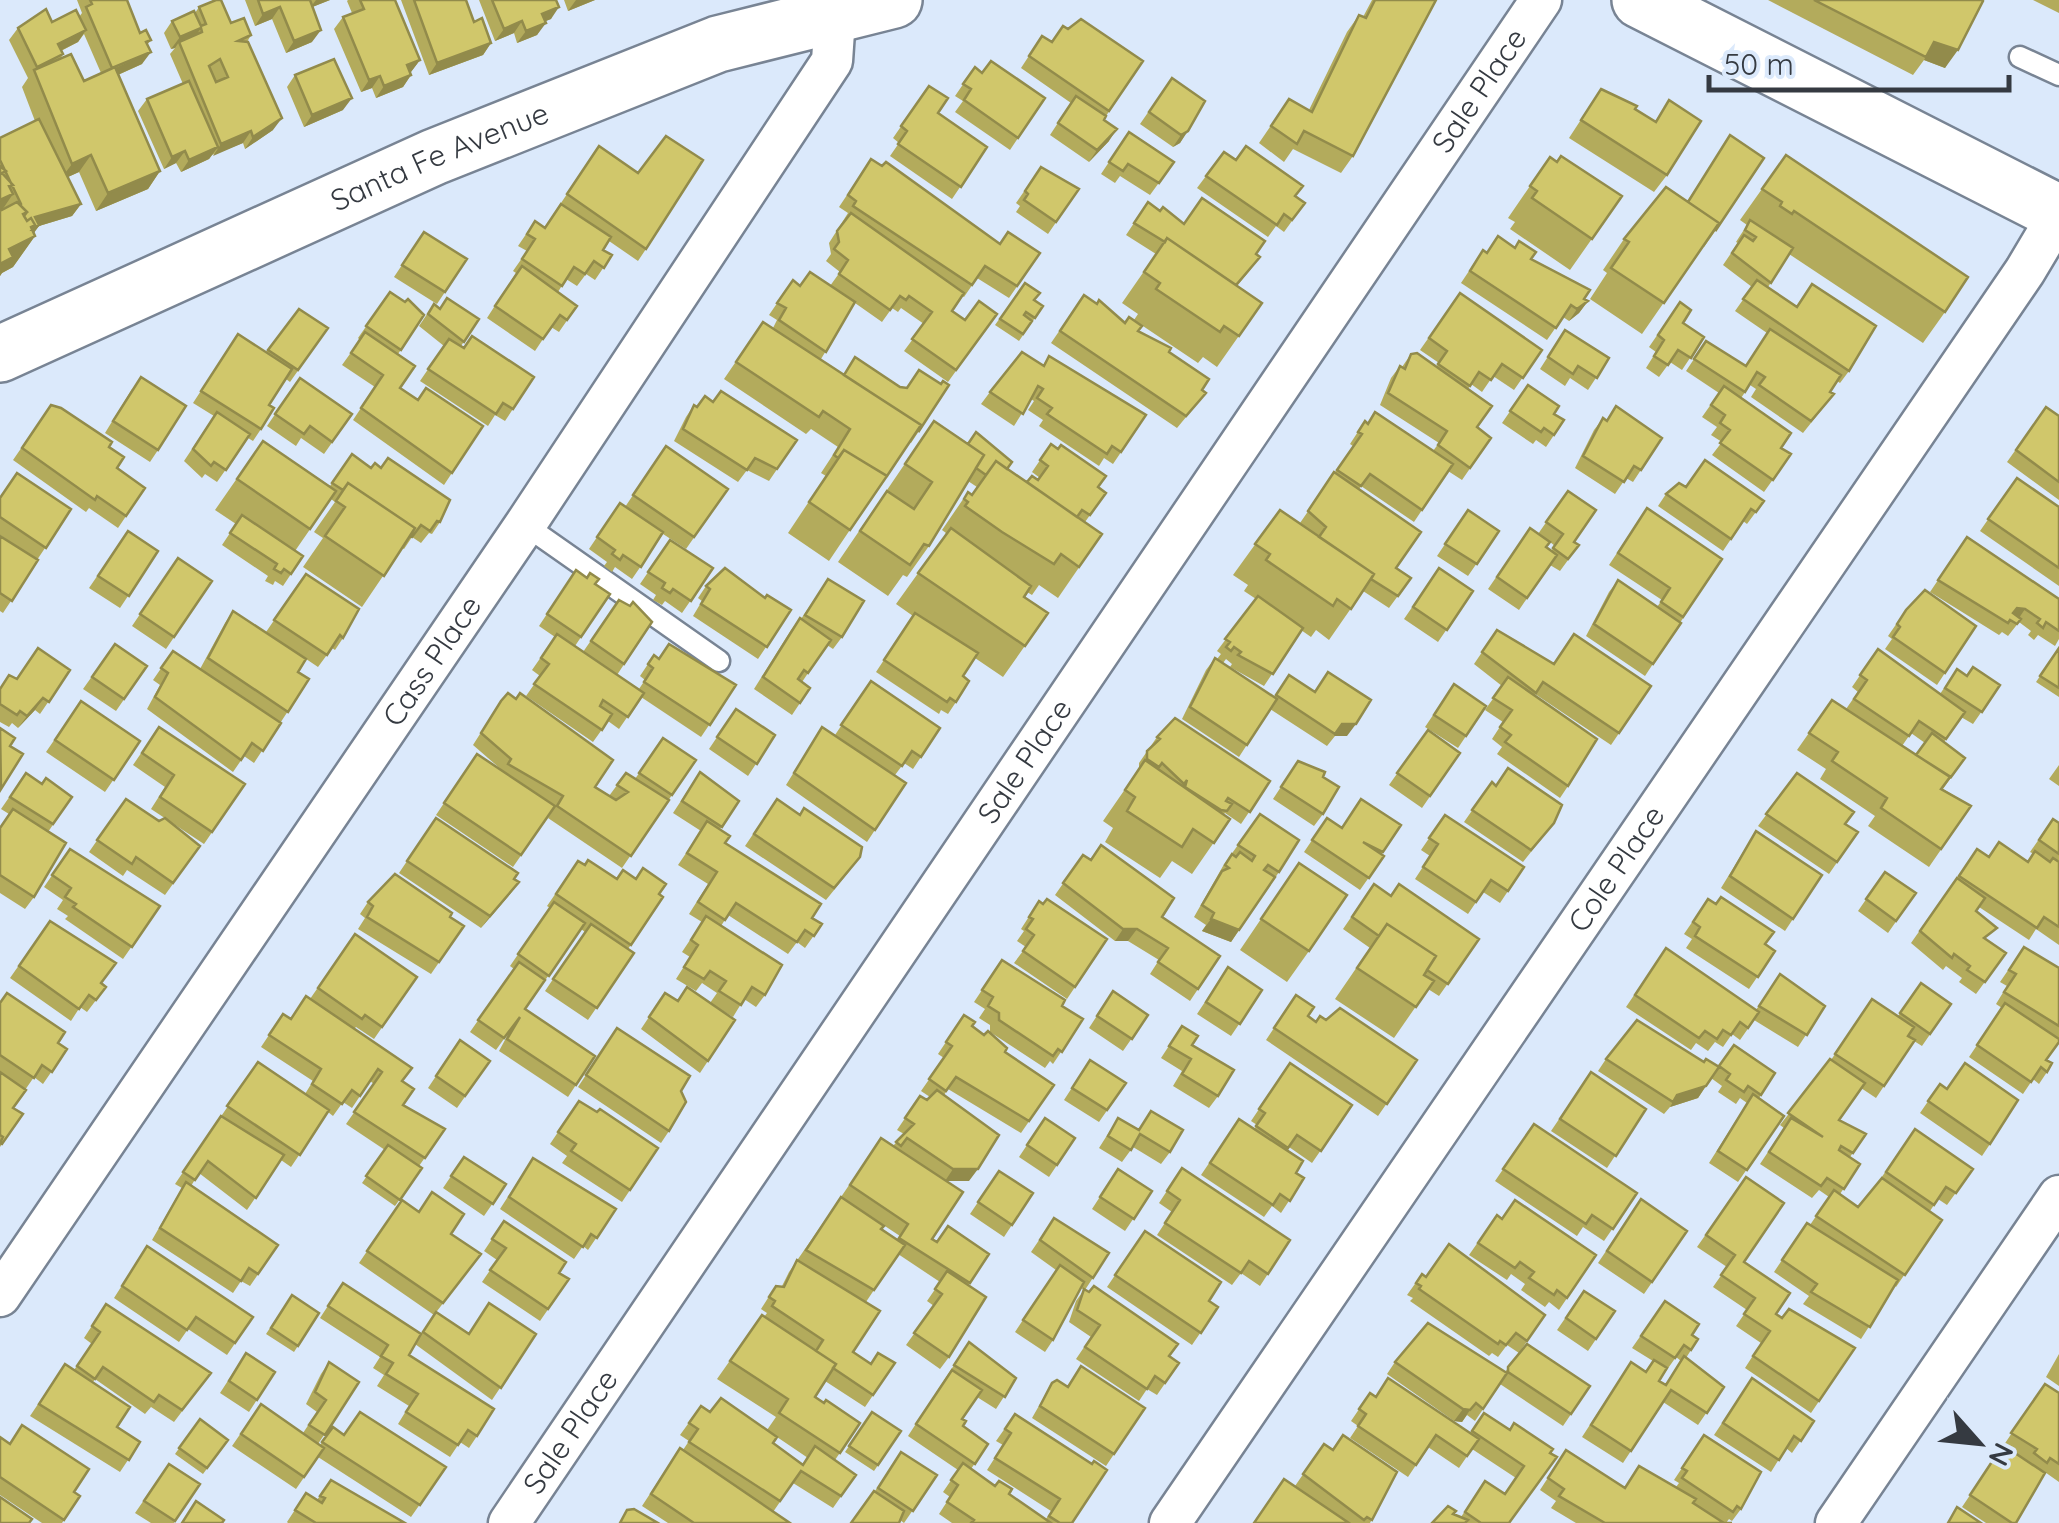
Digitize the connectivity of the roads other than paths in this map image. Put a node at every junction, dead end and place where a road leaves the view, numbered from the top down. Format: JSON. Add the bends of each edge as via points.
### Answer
{"nodes":[{"id":1,"x":894,"y":0,"type":"edge"},
{"id":2,"x":1542,"y":0,"type":"edge"},
{"id":3,"x":1640,"y":0,"type":"edge"},
{"id":4,"x":835,"y":18,"type":"junction"},
{"id":5,"x":2020,"y":57,"type":"dead end"},
{"id":6,"x":2059,"y":74,"type":"edge"},
{"id":7,"x":2059,"y":213,"type":"edge"},
{"id":8,"x":0,"y":354,"type":"edge"},
{"id":9,"x":525,"y":526,"type":"junction"},
{"id":10,"x":719,"y":661,"type":"dead end"},
{"id":11,"x":2059,"y":1196,"type":"edge"},
{"id":12,"x":0,"y":1296,"type":"edge"},
{"id":13,"x":509,"y":1523,"type":"edge"},
{"id":14,"x":1170,"y":1523,"type":"edge"},
{"id":15,"x":1836,"y":1523,"type":"edge"}],
"edges":[{"from":1,"to":4,"type":"main road","name":"Santa Fe Avenue"},
{"from":2,"to":13,"type":"street","name":"Sale Place"},
{"from":3,"to":7,"type":"main road"},
{"from":4,"to":8,"type":"main road","name":"Santa Fe Avenue","via":[[718,44],[434,157]]},
{"from":4,"to":9,"type":"street","name":"Cass Place","via":[[832,61]]},
{"from":5,"to":6,"type":"lane"},
{"from":7,"to":14,"type":"street","name":"Cole Place"},
{"from":9,"to":10,"type":"lane"},
{"from":9,"to":12,"type":"street","name":"Cass Place"},
{"from":11,"to":15,"type":"street"}]}
